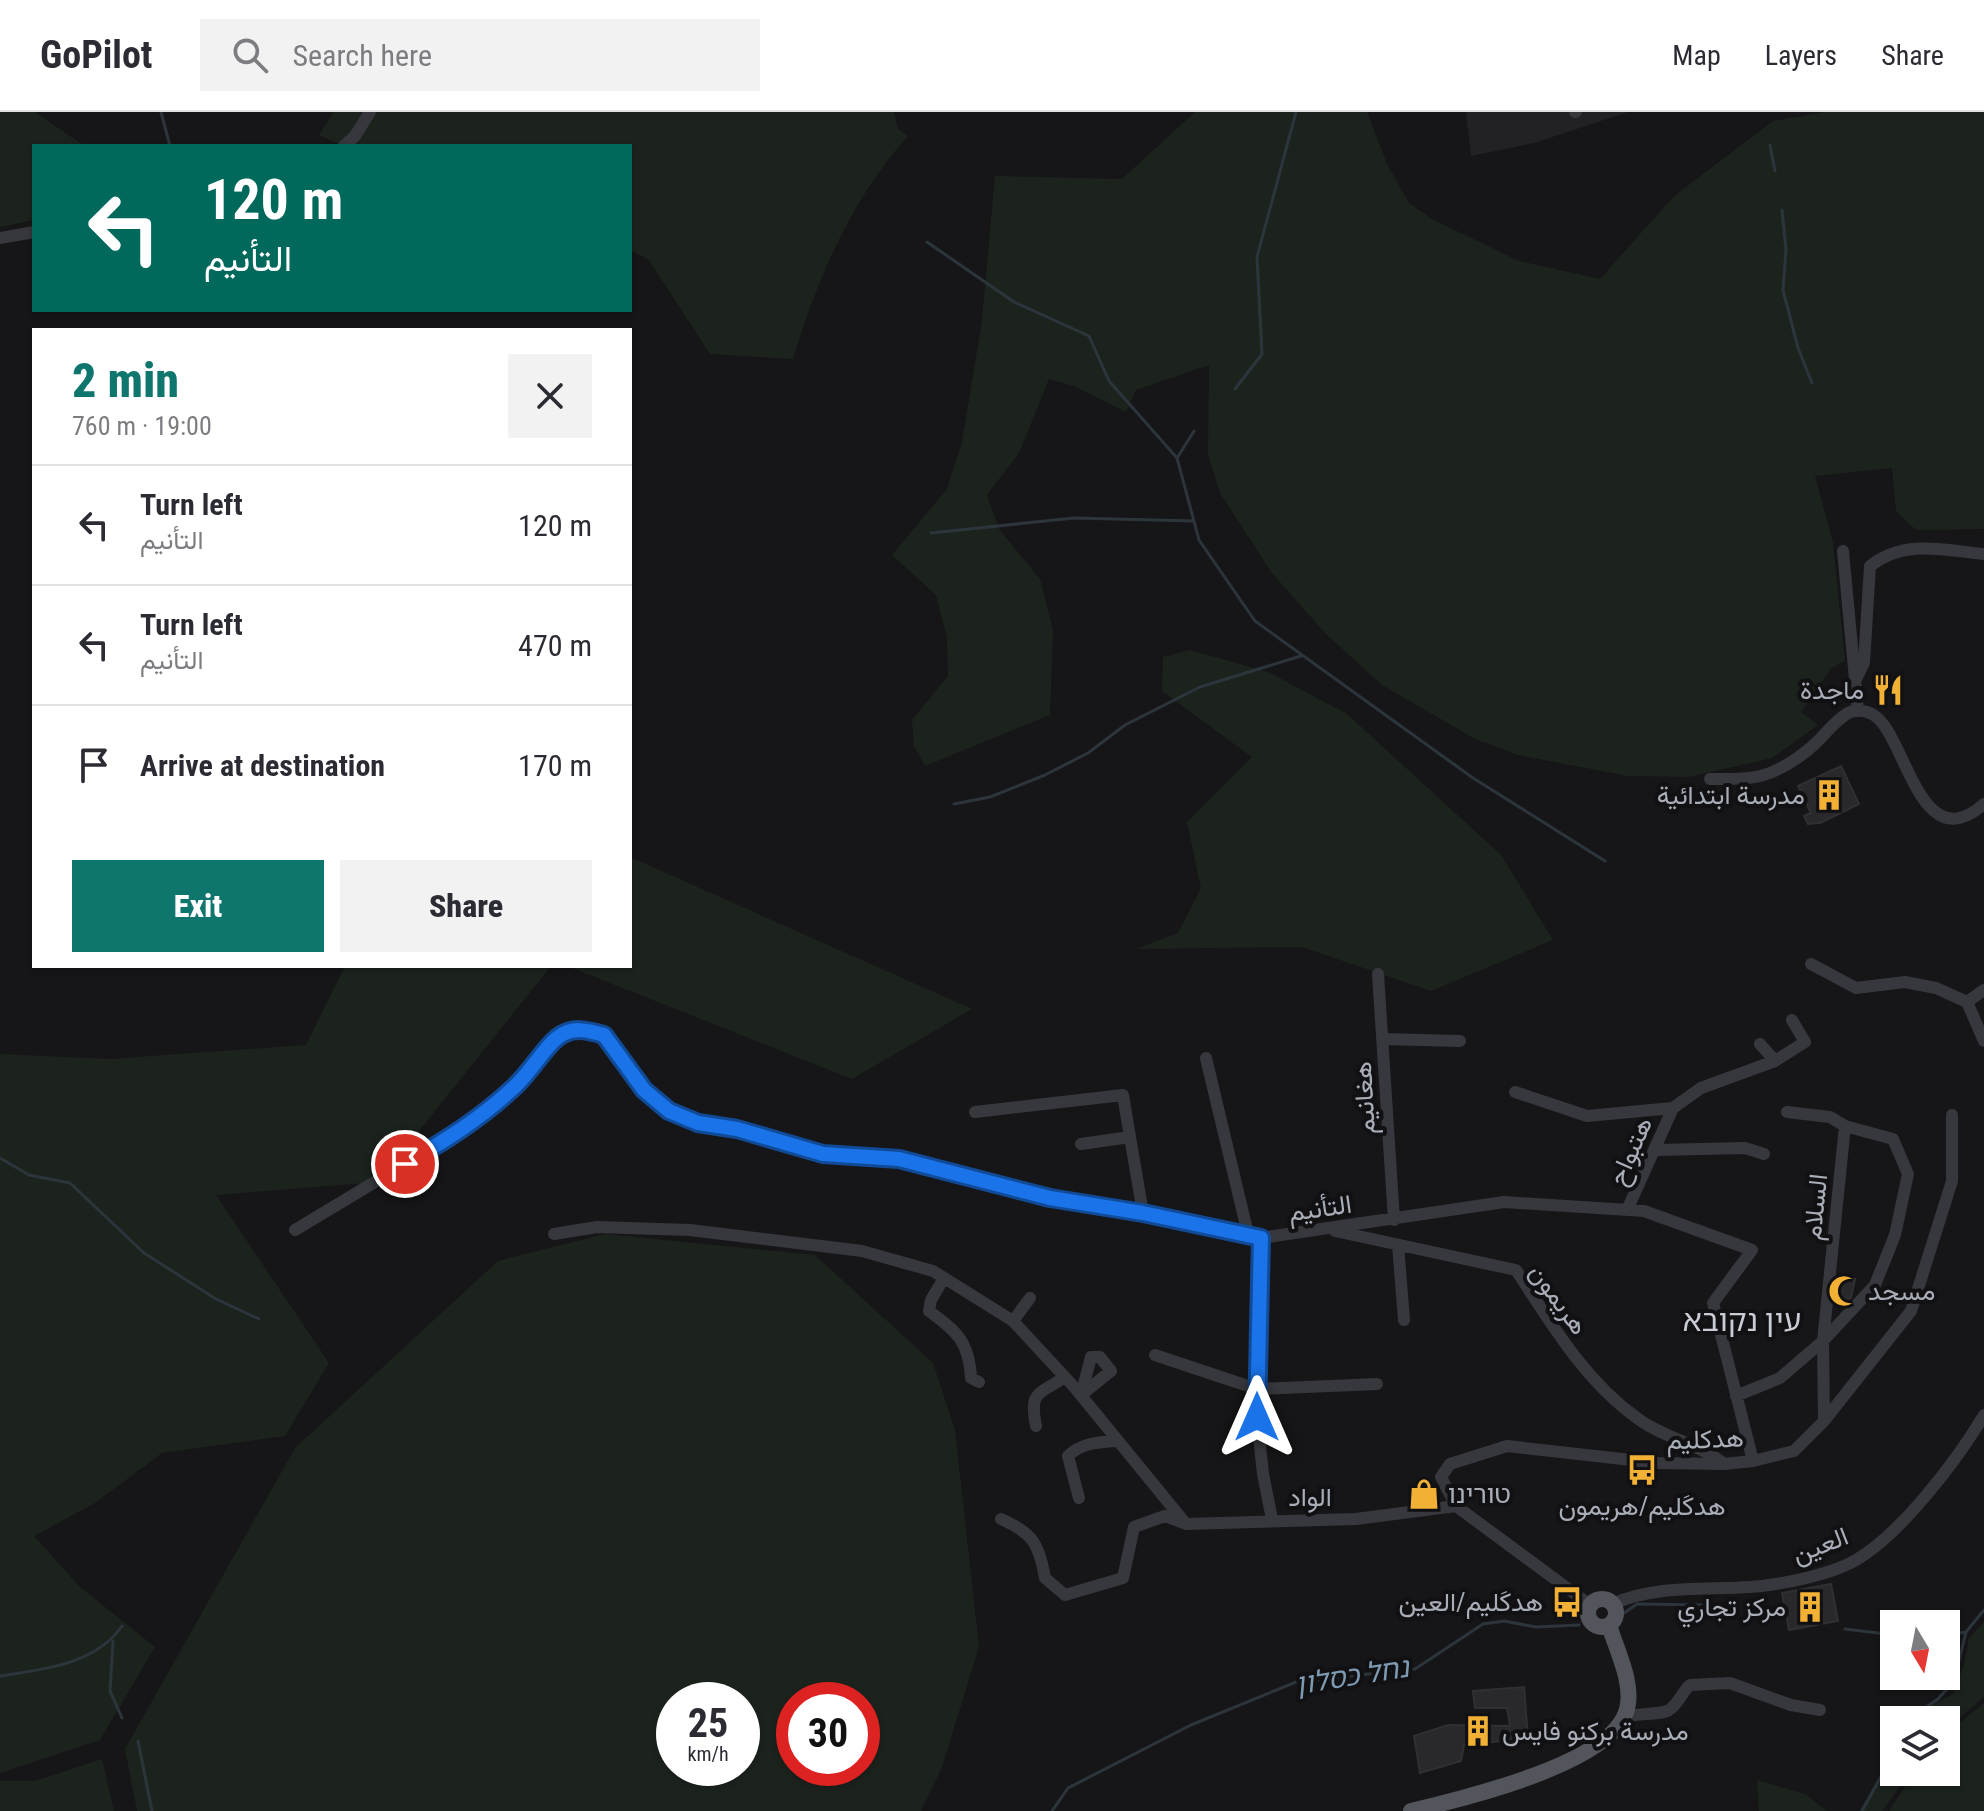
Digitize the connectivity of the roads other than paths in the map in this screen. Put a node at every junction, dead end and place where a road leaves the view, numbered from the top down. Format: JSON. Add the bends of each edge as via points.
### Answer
{"nodes":[{"id":1,"x":370,"y":112,"type":"edge"},
{"id":2,"x":346,"y":144,"type":"edge"},
{"id":3,"x":32,"y":232,"type":"edge"},
{"id":4,"x":0,"y":238,"type":"edge"},
{"id":5,"x":1843,"y":551,"type":"dead end"},
{"id":6,"x":1984,"y":554,"type":"edge"},
{"id":7,"x":1855,"y":681,"type":"junction"},
{"id":8,"x":1858,"y":711,"type":"junction"},
{"id":9,"x":1710,"y":779,"type":"dead end"},
{"id":10,"x":1984,"y":804,"type":"edge"},
{"id":11,"x":1811,"y":964,"type":"dead end"},
{"id":12,"x":1378,"y":974,"type":"dead end"},
{"id":13,"x":1984,"y":990,"type":"edge"},
{"id":14,"x":1967,"y":1002,"type":"junction"},
{"id":15,"x":1792,"y":1020,"type":"dead end"},
{"id":16,"x":1383,"y":1039,"type":"junction"},
{"id":17,"x":1460,"y":1041,"type":"dead end"},
{"id":18,"x":1984,"y":1041,"type":"edge"},
{"id":19,"x":1760,"y":1044,"type":"dead end"},
{"id":20,"x":1206,"y":1058,"type":"dead end"},
{"id":21,"x":1775,"y":1061,"type":"junction"},
{"id":22,"x":1515,"y":1092,"type":"dead end"},
{"id":23,"x":1673,"y":1108,"type":"junction"},
{"id":24,"x":975,"y":1112,"type":"dead end"},
{"id":25,"x":1787,"y":1112,"type":"dead end"},
{"id":26,"x":1952,"y":1115,"type":"dead end"},
{"id":27,"x":1845,"y":1126,"type":"junction"},
{"id":28,"x":1130,"y":1137,"type":"junction"},
{"id":29,"x":1081,"y":1144,"type":"dead end"},
{"id":30,"x":1656,"y":1150,"type":"junction"},
{"id":31,"x":1764,"y":1154,"type":"dead end"},
{"id":32,"x":1628,"y":1208,"type":"junction"},
{"id":33,"x":1143,"y":1213,"type":"junction"},
{"id":34,"x":1394,"y":1220,"type":"junction"},
{"id":35,"x":1324,"y":1229,"type":"junction"},
{"id":36,"x":295,"y":1230,"type":"dead end"},
{"id":37,"x":554,"y":1234,"type":"dead end"},
{"id":38,"x":1248,"y":1234,"type":"junction"},
{"id":39,"x":1261,"y":1238,"type":"junction"},
{"id":40,"x":1398,"y":1245,"type":"junction"},
{"id":41,"x":944,"y":1278,"type":"junction"},
{"id":42,"x":1030,"y":1298,"type":"dead end"},
{"id":43,"x":1404,"y":1320,"type":"dead end"},
{"id":44,"x":1013,"y":1321,"type":"junction"},
{"id":45,"x":1823,"y":1341,"type":"junction"},
{"id":46,"x":1155,"y":1355,"type":"dead end"},
{"id":47,"x":1065,"y":1377,"type":"junction"},
{"id":48,"x":979,"y":1382,"type":"dead end"},
{"id":49,"x":1377,"y":1384,"type":"dead end"},
{"id":50,"x":1257,"y":1389,"type":"junction"},
{"id":51,"x":1736,"y":1396,"type":"junction"},
{"id":52,"x":1984,"y":1415,"type":"edge"},
{"id":53,"x":1824,"y":1421,"type":"junction"},
{"id":54,"x":1036,"y":1426,"type":"dead end"},
{"id":55,"x":1117,"y":1441,"type":"junction"},
{"id":56,"x":1753,"y":1461,"type":"junction"},
{"id":57,"x":1724,"y":1464,"type":"junction"},
{"id":58,"x":1079,"y":1498,"type":"dead end"},
{"id":59,"x":1456,"y":1506,"type":"junction"},
{"id":60,"x":1001,"y":1519,"type":"dead end"},
{"id":61,"x":1272,"y":1519,"type":"junction"},
{"id":62,"x":1186,"y":1524,"type":"junction"},
{"id":63,"x":1612,"y":1604,"type":"junction"},
{"id":64,"x":1590,"y":1605,"type":"junction"},
{"id":65,"x":1609,"y":1625,"type":"junction"},
{"id":66,"x":1820,"y":1710,"type":"dead end"},
{"id":67,"x":1624,"y":1717,"type":"junction"},
{"id":68,"x":1411,"y":1811,"type":"edge"}],
"edges":[{"from":1,"to":2,"type":"street"},
{"from":3,"to":4,"type":"street"},
{"from":5,"to":7,"type":"street"},
{"from":6,"to":7,"type":"street","via":[[1913,548],[1885,555],[1870,566],[1864,663]]},
{"from":7,"to":8,"type":"street"},
{"from":8,"to":9,"type":"street","via":[[1766,775]]},
{"from":8,"to":10,"type":"street","via":[[1873,714],[1884,727],[1913,783],[1942,816],[1962,818]]},
{"from":11,"to":14,"type":"street","via":[[1856,988],[1905,982]]},
{"from":12,"to":16,"type":"street","name":"هغانيم"},
{"from":13,"to":14,"type":"street"},
{"from":14,"to":18,"type":"street"},
{"from":15,"to":21,"type":"street","name":"هتبواح","via":[[1805,1042]]},
{"from":16,"to":17,"type":"street"},
{"from":16,"to":34,"type":"street","name":"هغانيم"},
{"from":19,"to":21,"type":"street"},
{"from":20,"to":38,"type":"street"},
{"from":21,"to":23,"type":"street","name":"هتبواح","via":[[1701,1088]]},
{"from":22,"to":23,"type":"street","via":[[1587,1116]]},
{"from":23,"to":30,"type":"street","name":"هتبواح"},
{"from":24,"to":28,"type":"street","via":[[1123,1095]]},
{"from":25,"to":27,"type":"street","via":[[1830,1117]]},
{"from":26,"to":53,"type":"street","name":"هدكليم","via":[[1952,1181],[1911,1311]]},
{"from":27,"to":45,"type":"street","name":"السلام"},
{"from":27,"to":45,"type":"street","via":[[1893,1139],[1908,1174],[1891,1247],[1875,1285]]},
{"from":28,"to":29,"type":"street"},
{"from":28,"to":33,"type":"street"},
{"from":30,"to":31,"type":"street","via":[[1745,1148]]},
{"from":30,"to":32,"type":"street","name":"هتبواح"},
{"from":32,"to":34,"type":"street","name":"التأنيم","via":[[1504,1202]]},
{"from":32,"to":51,"type":"street","name":"التأنيم","via":[[1752,1250],[1713,1303]]},
{"from":33,"to":36,"type":"street","name":"التأنيم","via":[[1050,1198],[899,1159],[823,1154],[698,1123],[669,1111],[644,1090],[604,1035],[573,1029],[556,1038],[515,1087],[453,1135]]},
{"from":33,"to":38,"type":"street","name":"التأنيم"},
{"from":34,"to":35,"type":"street","name":"التأنيم"},
{"from":35,"to":39,"type":"street","name":"التأنيم"},
{"from":35,"to":40,"type":"street","name":"هريمون"},
{"from":37,"to":41,"type":"street","via":[[597,1227],[690,1230],[862,1251]]},
{"from":38,"to":39,"type":"street","name":"التأنيم"},
{"from":39,"to":50,"type":"street"},
{"from":40,"to":43,"type":"street"},
{"from":40,"to":57,"type":"street","name":"هريمون","via":[[1516,1270],[1576,1360],[1637,1419]]},
{"from":41,"to":44,"type":"street"},
{"from":41,"to":48,"type":"street","via":[[929,1311],[958,1335],[967,1349],[971,1378]]},
{"from":42,"to":44,"type":"street"},
{"from":44,"to":47,"type":"street"},
{"from":45,"to":51,"type":"street","via":[[1780,1378]]},
{"from":45,"to":53,"type":"street","name":"السلام"},
{"from":46,"to":50,"type":"street"},
{"from":47,"to":54,"type":"street","via":[[1035,1396],[1031,1405]]},
{"from":47,"to":55,"type":"street"},
{"from":49,"to":50,"type":"street"},
{"from":50,"to":61,"type":"street"},
{"from":51,"to":56,"type":"street","name":"التأنيم"},
{"from":52,"to":63,"type":"street","name":"العين","via":[[1959,1457],[1912,1510],[1856,1560],[1794,1580],[1642,1592]]},
{"from":53,"to":56,"type":"street","name":"هدكليم","via":[[1794,1451]]},
{"from":55,"to":58,"type":"street","via":[[1092,1443],[1068,1456]]},
{"from":55,"to":62,"type":"street"},
{"from":56,"to":57,"type":"street","name":"هدكليم"},
{"from":57,"to":59,"type":"street","name":"هدكليم","via":[[1658,1463],[1507,1446],[1450,1464],[1441,1477]]},
{"from":59,"to":61,"type":"street","name":"الواد","via":[[1356,1519]]},
{"from":59,"to":64,"type":"street"},
{"from":60,"to":62,"type":"street","name":"الواد","via":[[1025,1529],[1041,1555],[1045,1578],[1065,1595],[1123,1578],[1134,1527],[1165,1516]]},
{"from":61,"to":62,"type":"street","name":"الواد"},
{"from":63,"to":64,"type":"main road","via":[[1598,1600]]},
{"from":63,"to":65,"type":"main road","via":[[1616,1615]]},
{"from":64,"to":65,"type":"main road","via":[[1591,1623]]},
{"from":65,"to":67,"type":"main road","via":[[1627,1686]]},
{"from":66,"to":67,"type":"street","via":[[1730,1683],[1690,1685],[1672,1710]]},
{"from":67,"to":68,"type":"main road","via":[[1604,1741],[1580,1755],[1514,1782]]}]}
